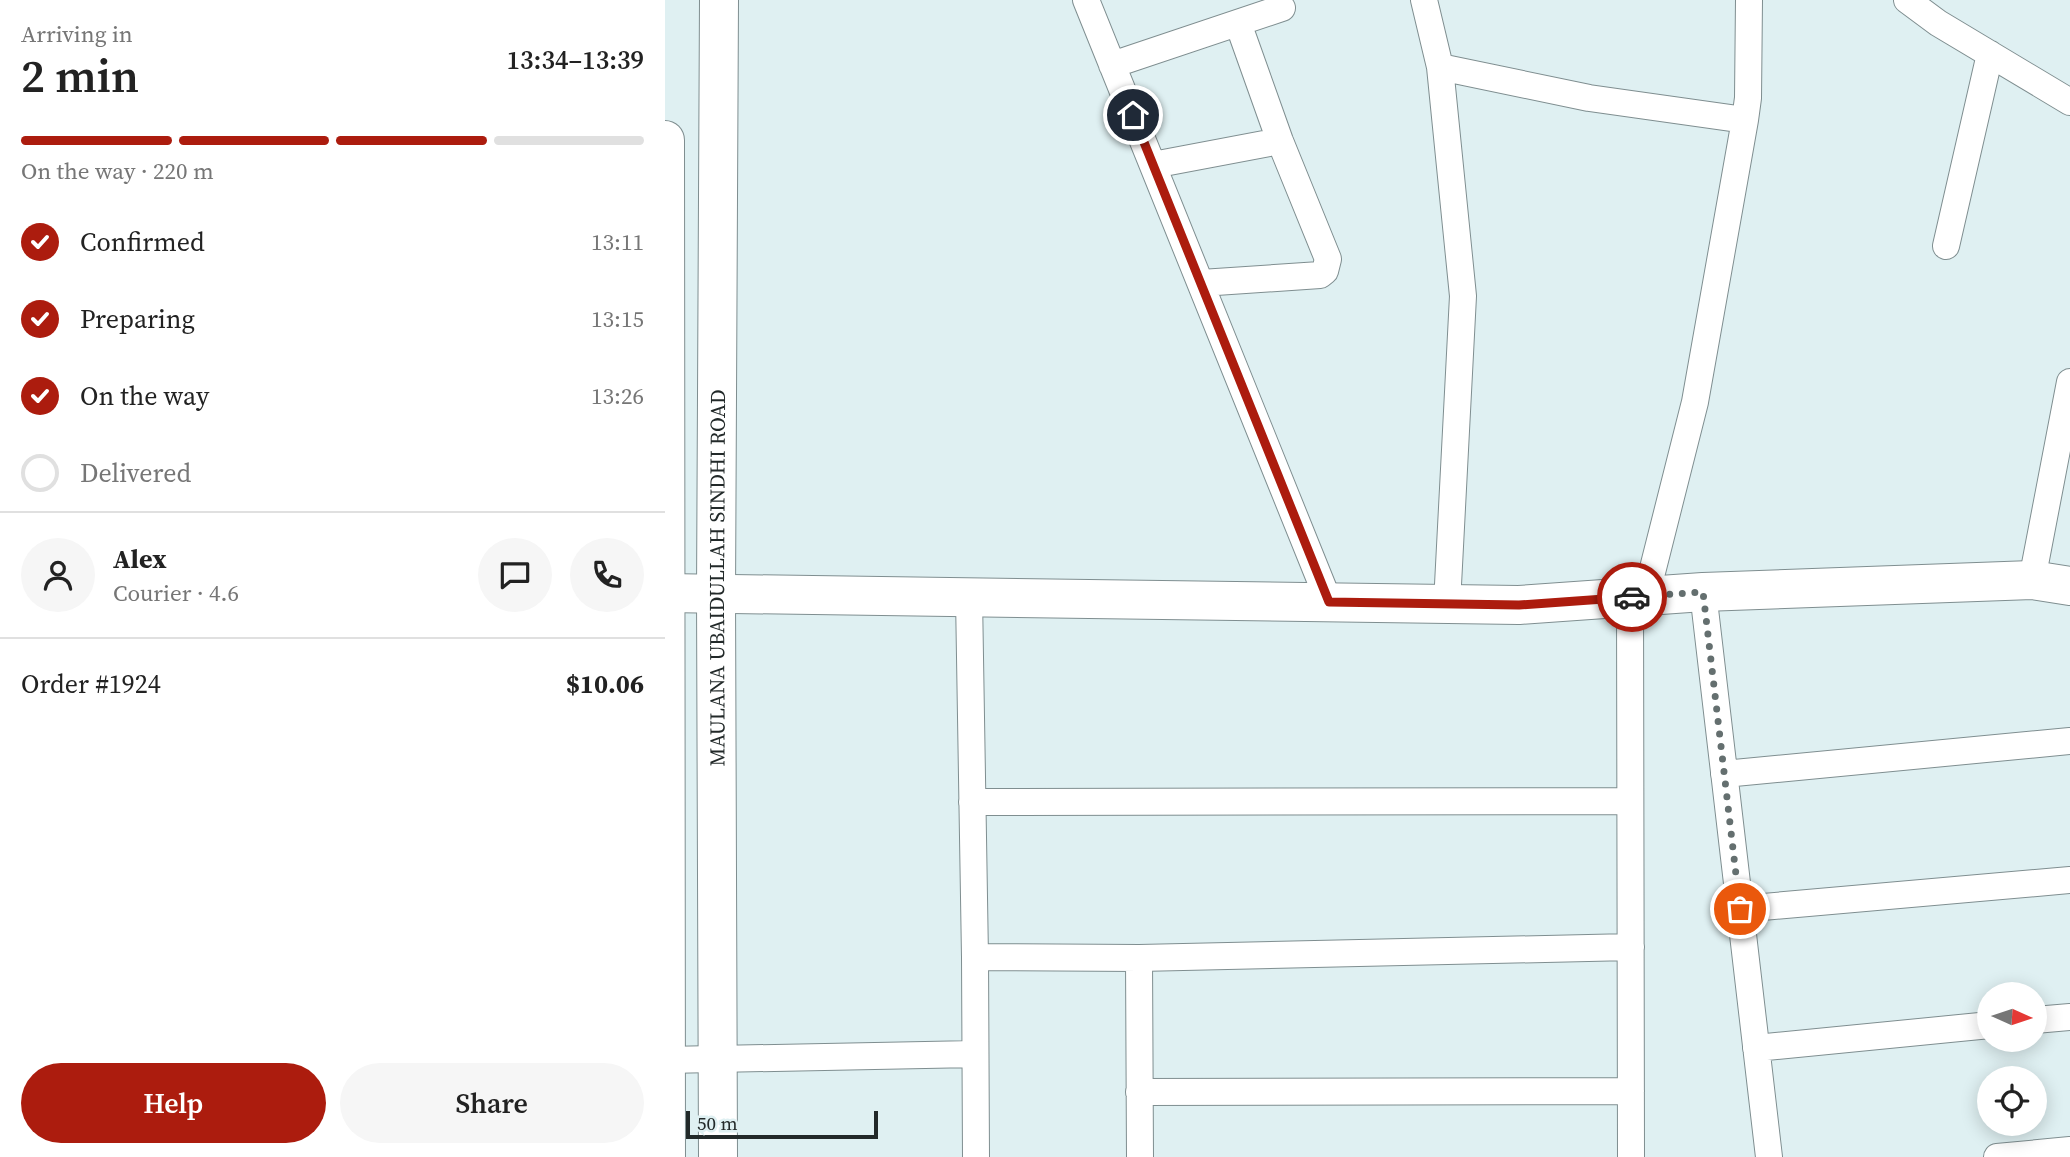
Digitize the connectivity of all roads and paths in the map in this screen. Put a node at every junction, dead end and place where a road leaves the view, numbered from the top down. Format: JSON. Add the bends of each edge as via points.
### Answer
{"nodes":[{"id":1,"x":719,"y":0,"type":"edge"},
{"id":2,"x":1086,"y":0,"type":"edge"},
{"id":3,"x":1423,"y":0,"type":"edge"},
{"id":4,"x":1749,"y":0,"type":"edge"},
{"id":5,"x":1907,"y":0,"type":"edge"},
{"id":6,"x":1282,"y":8,"type":"dead end"},
{"id":7,"x":1238,"y":23,"type":"junction"},
{"id":8,"x":1990,"y":54,"type":"junction"},
{"id":9,"x":1112,"y":65,"type":"junction"},
{"id":10,"x":1440,"y":67,"type":"junction"},
{"id":11,"x":2070,"y":102,"type":"edge"},
{"id":12,"x":1745,"y":120,"type":"junction"},
{"id":13,"x":665,"y":140,"type":"edge"},
{"id":14,"x":1280,"y":141,"type":"junction"},
{"id":15,"x":1153,"y":165,"type":"junction"},
{"id":16,"x":665,"y":214,"type":"edge"},
{"id":17,"x":1946,"y":246,"type":"dead end"},
{"id":18,"x":1201,"y":283,"type":"junction"},
{"id":19,"x":2070,"y":382,"type":"edge"},
{"id":20,"x":2032,"y":580,"type":"junction"},
{"id":21,"x":2070,"y":586,"type":"edge"},
{"id":22,"x":1703,"y":592,"type":"junction"},
{"id":23,"x":665,"y":593,"type":"edge"},
{"id":24,"x":716,"y":594,"type":"junction"},
{"id":25,"x":1638,"y":596,"type":"junction"},
{"id":26,"x":969,"y":597,"type":"junction"},
{"id":27,"x":1329,"y":602,"type":"junction"},
{"id":28,"x":1447,"y":604,"type":"junction"},
{"id":29,"x":2070,"y":741,"type":"edge"},
{"id":30,"x":1724,"y":774,"type":"junction"},
{"id":31,"x":1630,"y":800,"type":"junction"},
{"id":32,"x":972,"y":802,"type":"junction"},
{"id":33,"x":2070,"y":880,"type":"edge"},
{"id":34,"x":1740,"y":909,"type":"junction"},
{"id":35,"x":1631,"y":947,"type":"junction"},
{"id":36,"x":975,"y":957,"type":"junction"},
{"id":37,"x":1139,"y":958,"type":"junction"},
{"id":38,"x":2070,"y":1017,"type":"edge"},
{"id":39,"x":2047,"y":1019,"type":"edge"},
{"id":40,"x":1977,"y":1025,"type":"edge"},
{"id":41,"x":1756,"y":1048,"type":"junction"},
{"id":42,"x":975,"y":1054,"type":"junction"},
{"id":43,"x":717,"y":1059,"type":"junction"},
{"id":44,"x":666,"y":1060,"type":"edge"},
{"id":45,"x":1631,"y":1091,"type":"junction"},
{"id":46,"x":1139,"y":1092,"type":"junction"},
{"id":47,"x":2070,"y":1150,"type":"edge"},
{"id":48,"x":666,"y":1157,"type":"edge"},
{"id":49,"x":718,"y":1157,"type":"edge"},
{"id":50,"x":976,"y":1157,"type":"edge"},
{"id":51,"x":1140,"y":1157,"type":"edge"},
{"id":52,"x":1631,"y":1157,"type":"edge"},
{"id":53,"x":1769,"y":1157,"type":"edge"},
{"id":54,"x":1997,"y":1157,"type":"edge"}],
"edges":[{"from":1,"to":24,"type":"main road","name":"MAULANA UBAIDULLAH SINDHI ROAD"},
{"from":2,"to":9,"type":"street"},
{"from":3,"to":10,"type":"street"},
{"from":4,"to":12,"type":"street"},
{"from":5,"to":8,"type":"street"},
{"from":6,"to":7,"type":"street"},
{"from":7,"to":9,"type":"street"},
{"from":7,"to":14,"type":"street"},
{"from":8,"to":11,"type":"street"},
{"from":8,"to":17,"type":"street"},
{"from":9,"to":15,"type":"street"},
{"from":10,"to":12,"type":"street","via":[[1589,98]]},
{"from":10,"to":28,"type":"street","via":[[1463,296]]},
{"from":12,"to":25,"type":"street","via":[[1695,402]]},
{"from":13,"to":16,"type":"main road"},
{"from":14,"to":15,"type":"street"},
{"from":14,"to":18,"type":"street","via":[[1328,259],[1325,271]]},
{"from":15,"to":18,"type":"street"},
{"from":16,"to":23,"type":"main road"},
{"from":18,"to":27,"type":"street"},
{"from":19,"to":20,"type":"street"},
{"from":20,"to":21,"type":"main road"},
{"from":20,"to":22,"type":"main road"},
{"from":22,"to":25,"type":"main road"},
{"from":22,"to":30,"type":"street"},
{"from":23,"to":24,"type":"main road"},
{"from":23,"to":44,"type":"main road"},
{"from":24,"to":26,"type":"main road"},
{"from":24,"to":43,"type":"main road","name":"MAULANA UBAIDULLAH SINDHI ROAD"},
{"from":25,"to":28,"type":"main road","via":[[1519,605]]},
{"from":25,"to":31,"type":"street"},
{"from":26,"to":27,"type":"main road"},
{"from":26,"to":32,"type":"street"},
{"from":27,"to":28,"type":"main road"},
{"from":29,"to":30,"type":"street"},
{"from":30,"to":34,"type":"street"},
{"from":31,"to":32,"type":"street"},
{"from":31,"to":35,"type":"street"},
{"from":32,"to":36,"type":"street"},
{"from":33,"to":34,"type":"street"},
{"from":34,"to":41,"type":"street"},
{"from":35,"to":37,"type":"street"},
{"from":35,"to":45,"type":"street"},
{"from":36,"to":37,"type":"street"},
{"from":36,"to":42,"type":"street"},
{"from":37,"to":46,"type":"street"},
{"from":38,"to":39,"type":"street"},
{"from":40,"to":41,"type":"street"},
{"from":41,"to":53,"type":"street"},
{"from":42,"to":43,"type":"street"},
{"from":42,"to":50,"type":"street"},
{"from":43,"to":44,"type":"street"},
{"from":43,"to":49,"type":"main road","name":"MAULANA UBAIDULLAH SINDHI ROAD"},
{"from":44,"to":48,"type":"main road"},
{"from":45,"to":46,"type":"street"},
{"from":45,"to":52,"type":"street"},
{"from":46,"to":51,"type":"street"},
{"from":47,"to":54,"type":"street"}]}
